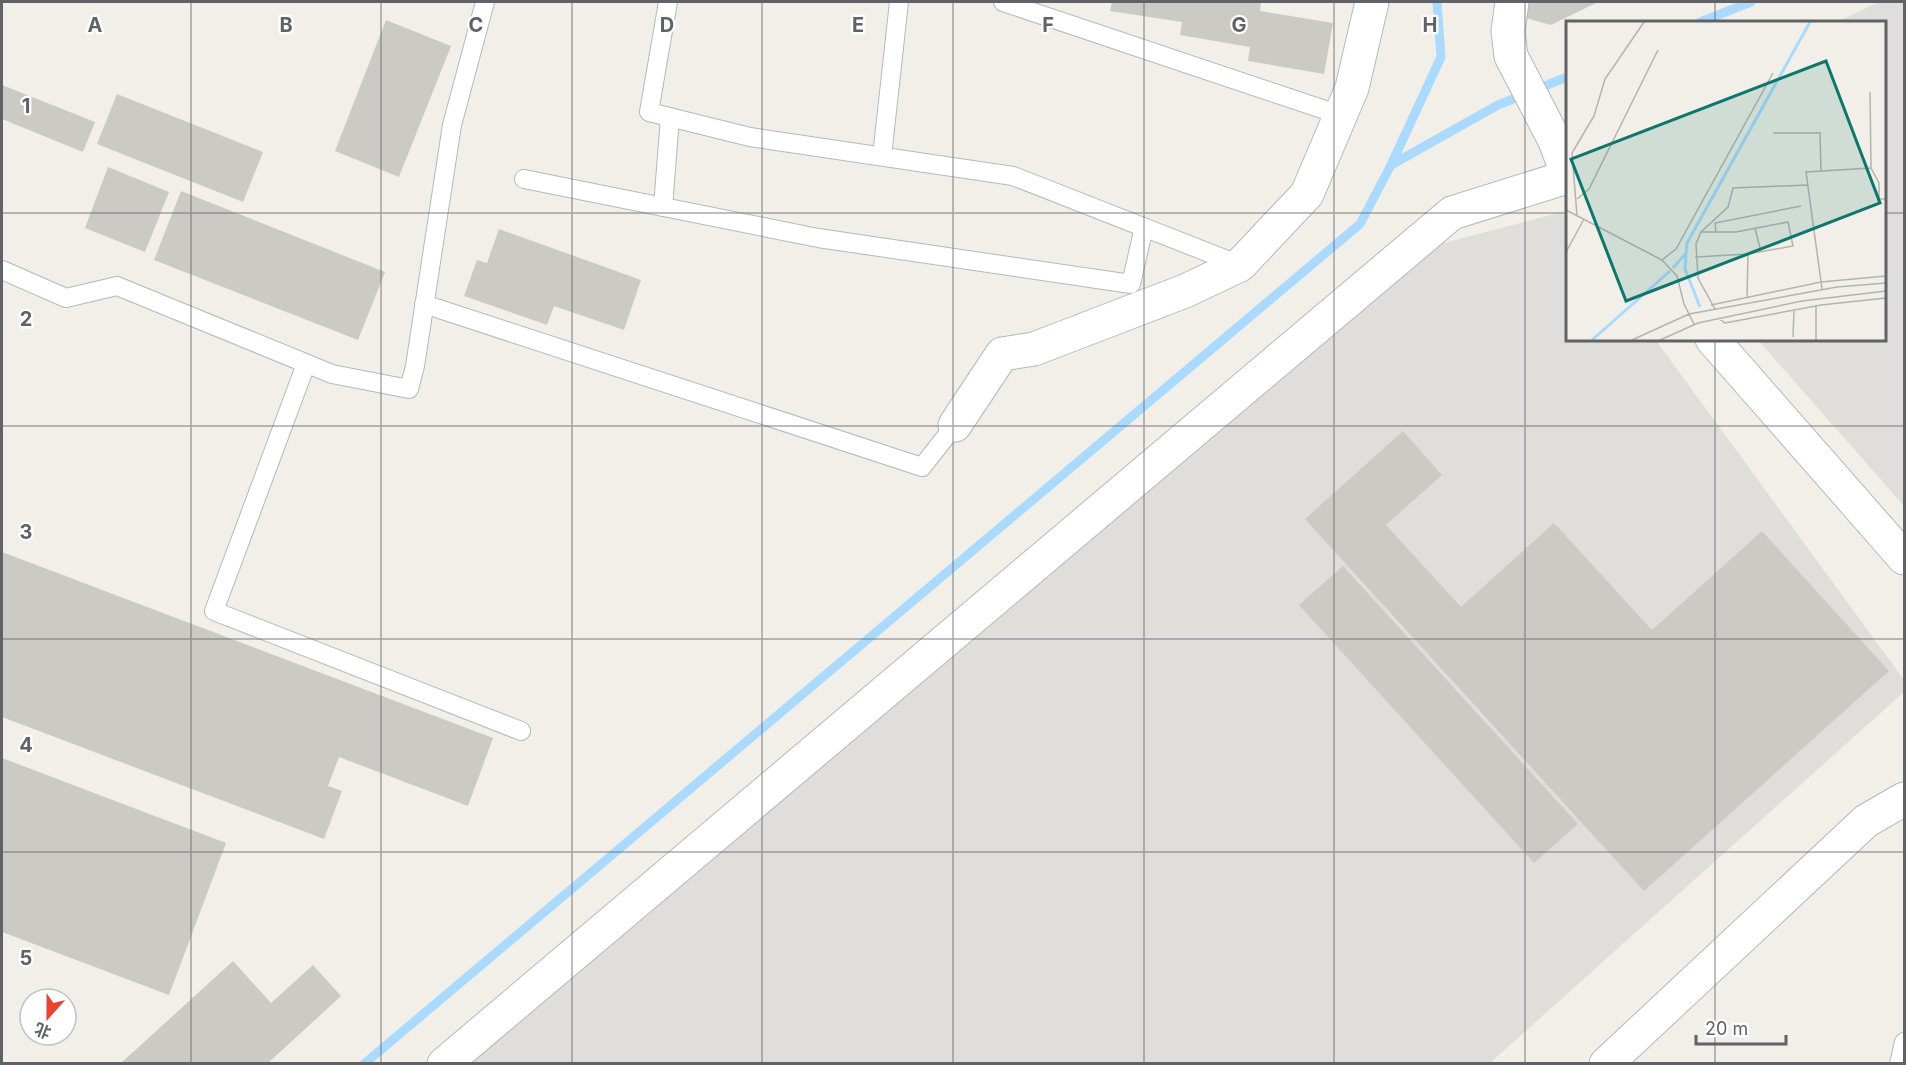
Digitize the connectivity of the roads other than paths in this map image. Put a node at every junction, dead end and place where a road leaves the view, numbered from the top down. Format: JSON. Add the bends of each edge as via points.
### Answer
{"nodes":[{"id":1,"x":485,"y":2,"type":"edge"},
{"id":2,"x":668,"y":2,"type":"edge"},
{"id":3,"x":899,"y":2,"type":"edge"},
{"id":4,"x":1003,"y":2,"type":"edge"},
{"id":5,"x":1371,"y":2,"type":"edge"},
{"id":6,"x":1512,"y":2,"type":"edge"},
{"id":7,"x":1340,"y":116,"type":"junction"},
{"id":8,"x":670,"y":117,"type":"junction"},
{"id":9,"x":882,"y":156,"type":"junction"},
{"id":10,"x":1566,"y":172,"type":"edge"},
{"id":11,"x":1566,"y":175,"type":"edge"},
{"id":12,"x":524,"y":179,"type":"dead end"},
{"id":13,"x":663,"y":207,"type":"junction"},
{"id":14,"x":1144,"y":227,"type":"junction"},
{"id":15,"x":1240,"y":265,"type":"junction"},
{"id":16,"x":2,"y":270,"type":"edge"},
{"id":17,"x":424,"y":304,"type":"junction"},
{"id":18,"x":1713,"y":340,"type":"edge"},
{"id":19,"x":306,"y":364,"type":"junction"},
{"id":20,"x":955,"y":424,"type":"joint"},
{"id":21,"x":1905,"y":558,"type":"edge"},
{"id":22,"x":521,"y":731,"type":"dead end"},
{"id":23,"x":1905,"y":799,"type":"edge"},
{"id":24,"x":1905,"y":1042,"type":"edge"},
{"id":25,"x":444,"y":1064,"type":"edge"},
{"id":26,"x":1606,"y":1064,"type":"edge"},
{"id":27,"x":1899,"y":1064,"type":"edge"}],
"edges":[{"from":1,"to":17,"type":"lane","via":[[452,125]]},
{"from":2,"to":8,"type":"lane","via":[[649,112]]},
{"from":3,"to":9,"type":"lane"},
{"from":4,"to":7,"type":"lane"},
{"from":5,"to":7,"type":"street","via":[[1352,88]]},
{"from":6,"to":10,"type":"street","via":[[1508,31],[1511,56],[1555,141]]},
{"from":7,"to":15,"type":"street","via":[[1306,194]]},
{"from":8,"to":9,"type":"lane","via":[[750,137]]},
{"from":8,"to":13,"type":"lane"},
{"from":9,"to":14,"type":"lane","via":[[1013,176]]},
{"from":11,"to":25,"type":"street","via":[[1452,213]]},
{"from":12,"to":13,"type":"lane"},
{"from":13,"to":14,"type":"lane","via":[[818,238],[1131,284]]},
{"from":14,"to":15,"type":"lane"},
{"from":15,"to":20,"type":"street","via":[[1185,291],[1045,345],[1002,354]]},
{"from":16,"to":19,"type":"lane","via":[[66,298],[117,286]]},
{"from":17,"to":19,"type":"lane","via":[[409,389],[332,374]]},
{"from":17,"to":20,"type":"lane","via":[[922,467]]},
{"from":18,"to":21,"type":"street"},
{"from":19,"to":22,"type":"lane","via":[[214,611]]},
{"from":23,"to":26,"type":"street","via":[[1866,821]]},
{"from":24,"to":27,"type":"lane"}]}
